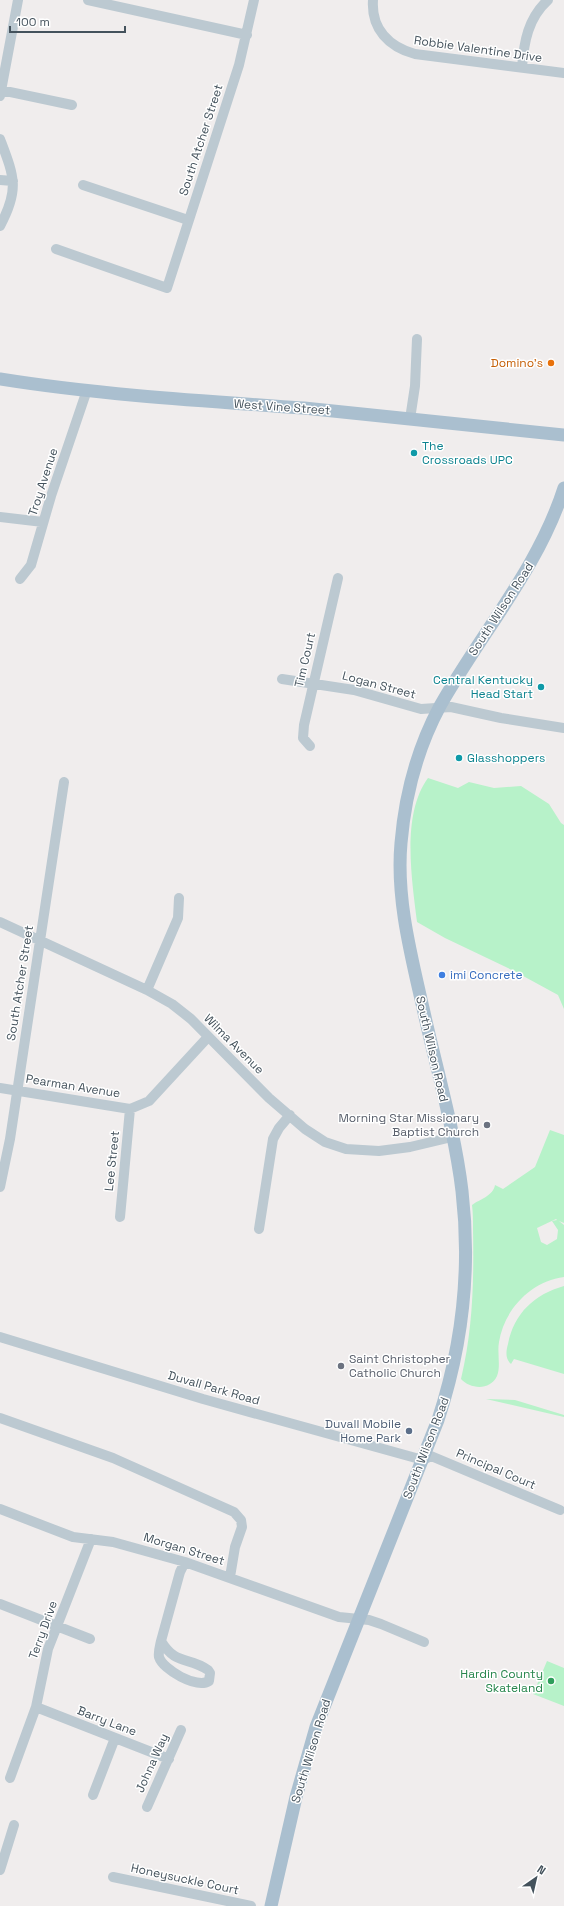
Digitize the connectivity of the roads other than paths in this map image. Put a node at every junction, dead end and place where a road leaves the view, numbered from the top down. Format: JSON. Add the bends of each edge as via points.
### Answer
{"nodes":[{"id":1,"x":18,"y":0,"type":"edge"},
{"id":2,"x":88,"y":0,"type":"edge"},
{"id":3,"x":254,"y":0,"type":"edge"},
{"id":4,"x":548,"y":0,"type":"edge"},
{"id":5,"x":373,"y":1,"type":"edge"},
{"id":6,"x":247,"y":35,"type":"junction"},
{"id":7,"x":522,"y":67,"type":"junction"},
{"id":8,"x":564,"y":73,"type":"edge"},
{"id":9,"x":0,"y":92,"type":"edge"},
{"id":10,"x":72,"y":106,"type":"dead end"},
{"id":11,"x":0,"y":139,"type":"edge"},
{"id":12,"x":0,"y":180,"type":"edge"},
{"id":13,"x":13,"y":180,"type":"junction"},
{"id":14,"x":83,"y":185,"type":"dead end"},
{"id":15,"x":188,"y":220,"type":"junction"},
{"id":16,"x":0,"y":226,"type":"edge"},
{"id":17,"x":56,"y":249,"type":"dead end"},
{"id":18,"x":417,"y":339,"type":"dead end"},
{"id":19,"x":0,"y":378,"type":"edge"},
{"id":20,"x":87,"y":390,"type":"junction"},
{"id":21,"x":410,"y":419,"type":"junction"},
{"id":22,"x":564,"y":435,"type":"edge"},
{"id":23,"x":564,"y":488,"type":"edge"},
{"id":24,"x":0,"y":518,"type":"edge"},
{"id":25,"x":44,"y":522,"type":"junction"},
{"id":26,"x":338,"y":578,"type":"dead end"},
{"id":27,"x":20,"y":579,"type":"dead end"},
{"id":28,"x":282,"y":680,"type":"dead end"},
{"id":29,"x":313,"y":683,"type":"junction"},
{"id":30,"x":439,"y":708,"type":"junction"},
{"id":31,"x":564,"y":728,"type":"edge"},
{"id":32,"x":310,"y":746,"type":"dead end"},
{"id":33,"x":64,"y":782,"type":"dead end"},
{"id":34,"x":179,"y":898,"type":"dead end"},
{"id":35,"x":0,"y":922,"type":"edge"},
{"id":36,"x":40,"y":940,"type":"junction"},
{"id":37,"x":147,"y":990,"type":"junction"},
{"id":38,"x":208,"y":1037,"type":"junction"},
{"id":39,"x":0,"y":1088,"type":"edge"},
{"id":40,"x":18,"y":1090,"type":"junction"},
{"id":41,"x":130,"y":1109,"type":"junction"},
{"id":42,"x":290,"y":1116,"type":"junction"},
{"id":43,"x":452,"y":1137,"type":"junction"},
{"id":44,"x":0,"y":1187,"type":"edge"},
{"id":45,"x":120,"y":1217,"type":"dead end"},
{"id":46,"x":259,"y":1229,"type":"dead end"},
{"id":47,"x":0,"y":1337,"type":"edge"},
{"id":48,"x":0,"y":1418,"type":"edge"},
{"id":49,"x":423,"y":1460,"type":"junction"},
{"id":50,"x":0,"y":1509,"type":"edge"},
{"id":51,"x":560,"y":1510,"type":"dead end"},
{"id":52,"x":91,"y":1539,"type":"junction"},
{"id":53,"x":185,"y":1562,"type":"junction"},
{"id":54,"x":230,"y":1577,"type":"junction"},
{"id":55,"x":0,"y":1604,"type":"edge"},
{"id":56,"x":358,"y":1620,"type":"junction"},
{"id":57,"x":56,"y":1627,"type":"junction"},
{"id":58,"x":90,"y":1639,"type":"dead end"},
{"id":59,"x":162,"y":1641,"type":"junction"},
{"id":60,"x":424,"y":1642,"type":"dead end"},
{"id":61,"x":36,"y":1707,"type":"junction"},
{"id":62,"x":181,"y":1730,"type":"dead end"},
{"id":63,"x":115,"y":1738,"type":"junction"},
{"id":64,"x":169,"y":1759,"type":"junction"},
{"id":65,"x":10,"y":1778,"type":"dead end"},
{"id":66,"x":94,"y":1795,"type":"dead end"},
{"id":67,"x":147,"y":1807,"type":"dead end"},
{"id":68,"x":14,"y":1825,"type":"dead end"},
{"id":69,"x":0,"y":1870,"type":"edge"},
{"id":70,"x":113,"y":1877,"type":"dead end"},
{"id":71,"x":251,"y":1906,"type":"edge"},
{"id":72,"x":271,"y":1906,"type":"edge"}],
"edges":[{"from":1,"to":9,"type":"street"},
{"from":2,"to":6,"type":"street"},
{"from":3,"to":6,"type":"street","name":"South Atcher Street"},
{"from":4,"to":7,"type":"street","via":[[538,10],[530,25]]},
{"from":5,"to":7,"type":"street","name":"Robbie Valentine Drive","via":[[379,30],[389,43],[406,52]]},
{"from":6,"to":15,"type":"street","name":"South Atcher Street","via":[[222,121]]},
{"from":7,"to":8,"type":"street","name":"Robbie Valentine Drive"},
{"from":9,"to":10,"type":"street"},
{"from":11,"to":13,"type":"street"},
{"from":12,"to":13,"type":"street"},
{"from":13,"to":16,"type":"street","via":[[13,196]]},
{"from":14,"to":15,"type":"street"},
{"from":15,"to":17,"type":"street","name":"South Atcher Street","via":[[167,288]]},
{"from":18,"to":21,"type":"street","via":[[416,386]]},
{"from":19,"to":20,"type":"main road","name":"West Vine Street"},
{"from":20,"to":21,"type":"main road","name":"West Vine Street"},
{"from":20,"to":25,"type":"street","name":"Troy Avenue"},
{"from":21,"to":22,"type":"main road","name":"West Vine Street"},
{"from":23,"to":30,"type":"main road","name":"South Wilson Road","via":[[548,530],[531,564]]},
{"from":24,"to":25,"type":"street"},
{"from":25,"to":27,"type":"street","name":"Troy Avenue","via":[[31,565]]},
{"from":26,"to":29,"type":"street","name":"Tim Court"},
{"from":28,"to":29,"type":"street","name":"Logan Street"},
{"from":29,"to":30,"type":"street","name":"Logan Street","via":[[354,690],[421,709]]},
{"from":29,"to":32,"type":"street","name":"Tim Court","via":[[303,732],[303,738]]},
{"from":30,"to":31,"type":"street","name":"Logan Street","via":[[451,707]]},
{"from":30,"to":43,"type":"main road","name":"South Wilson Road","via":[[418,756],[407,796],[401,837],[400,868],[410,947]]},
{"from":33,"to":36,"type":"street","name":"South Atcher Street"},
{"from":34,"to":37,"type":"street","via":[[178,918]]},
{"from":35,"to":36,"type":"street","name":"Wilma Avenue"},
{"from":36,"to":37,"type":"street","name":"Wilma Avenue"},
{"from":36,"to":40,"type":"street","name":"South Atcher Street"},
{"from":37,"to":38,"type":"street","name":"Wilma Avenue","via":[[172,1004]]},
{"from":38,"to":41,"type":"street","name":"Pearman Avenue","via":[[148,1101]]},
{"from":38,"to":42,"type":"street","name":"Wilma Avenue"},
{"from":39,"to":40,"type":"street","name":"Pearman Avenue"},
{"from":40,"to":41,"type":"street","name":"Pearman Avenue"},
{"from":40,"to":44,"type":"street","name":"South Atcher Street"},
{"from":41,"to":45,"type":"street","name":"Lee Street"},
{"from":42,"to":43,"type":"street","name":"Wilma Avenue","via":[[315,1136],[346,1149],[390,1150],[434,1143]]},
{"from":42,"to":46,"type":"street","via":[[279,1128],[273,1140]]},
{"from":43,"to":49,"type":"main road","name":"South Wilson Road","via":[[464,1210],[462,1312],[451,1381]]},
{"from":47,"to":49,"type":"street","name":"Duvall Park Road","via":[[203,1399]]},
{"from":48,"to":54,"type":"street","via":[[113,1458],[234,1512],[241,1520],[242,1527]]},
{"from":49,"to":51,"type":"street","name":"Principal Court","via":[[432,1457]]},
{"from":49,"to":56,"type":"main road","name":"South Wilson Road"},
{"from":50,"to":52,"type":"street","name":"Morgan Street","via":[[73,1537]]},
{"from":52,"to":53,"type":"street","name":"Morgan Street","via":[[113,1542]]},
{"from":52,"to":57,"type":"street","name":"Terry Drive"},
{"from":53,"to":54,"type":"street","name":"Morgan Street"},
{"from":53,"to":59,"type":"street"},
{"from":54,"to":56,"type":"street","name":"Morgan Street","via":[[339,1617]]},
{"from":55,"to":57,"type":"street"},
{"from":56,"to":60,"type":"street","name":"Morgan Street","via":[[369,1620]]},
{"from":56,"to":72,"type":"main road","name":"South Wilson Road","via":[[306,1757]]},
{"from":57,"to":58,"type":"street"},
{"from":57,"to":61,"type":"street","name":"Terry Drive","via":[[46,1655]]},
{"from":59,"to":59,"type":"street","via":[[159,1652],[162,1664],[195,1683],[209,1681],[208,1670],[175,1657],[168,1652]]},
{"from":61,"to":63,"type":"street","name":"Barry Lane"},
{"from":61,"to":65,"type":"street","name":"Terry Drive"},
{"from":62,"to":64,"type":"street","name":"Johna Way"},
{"from":63,"to":64,"type":"street","name":"Barry Lane"},
{"from":63,"to":66,"type":"street"},
{"from":64,"to":67,"type":"street","name":"Johna Way"},
{"from":68,"to":69,"type":"street"},
{"from":70,"to":71,"type":"street","name":"Honeysuckle Court"}]}
